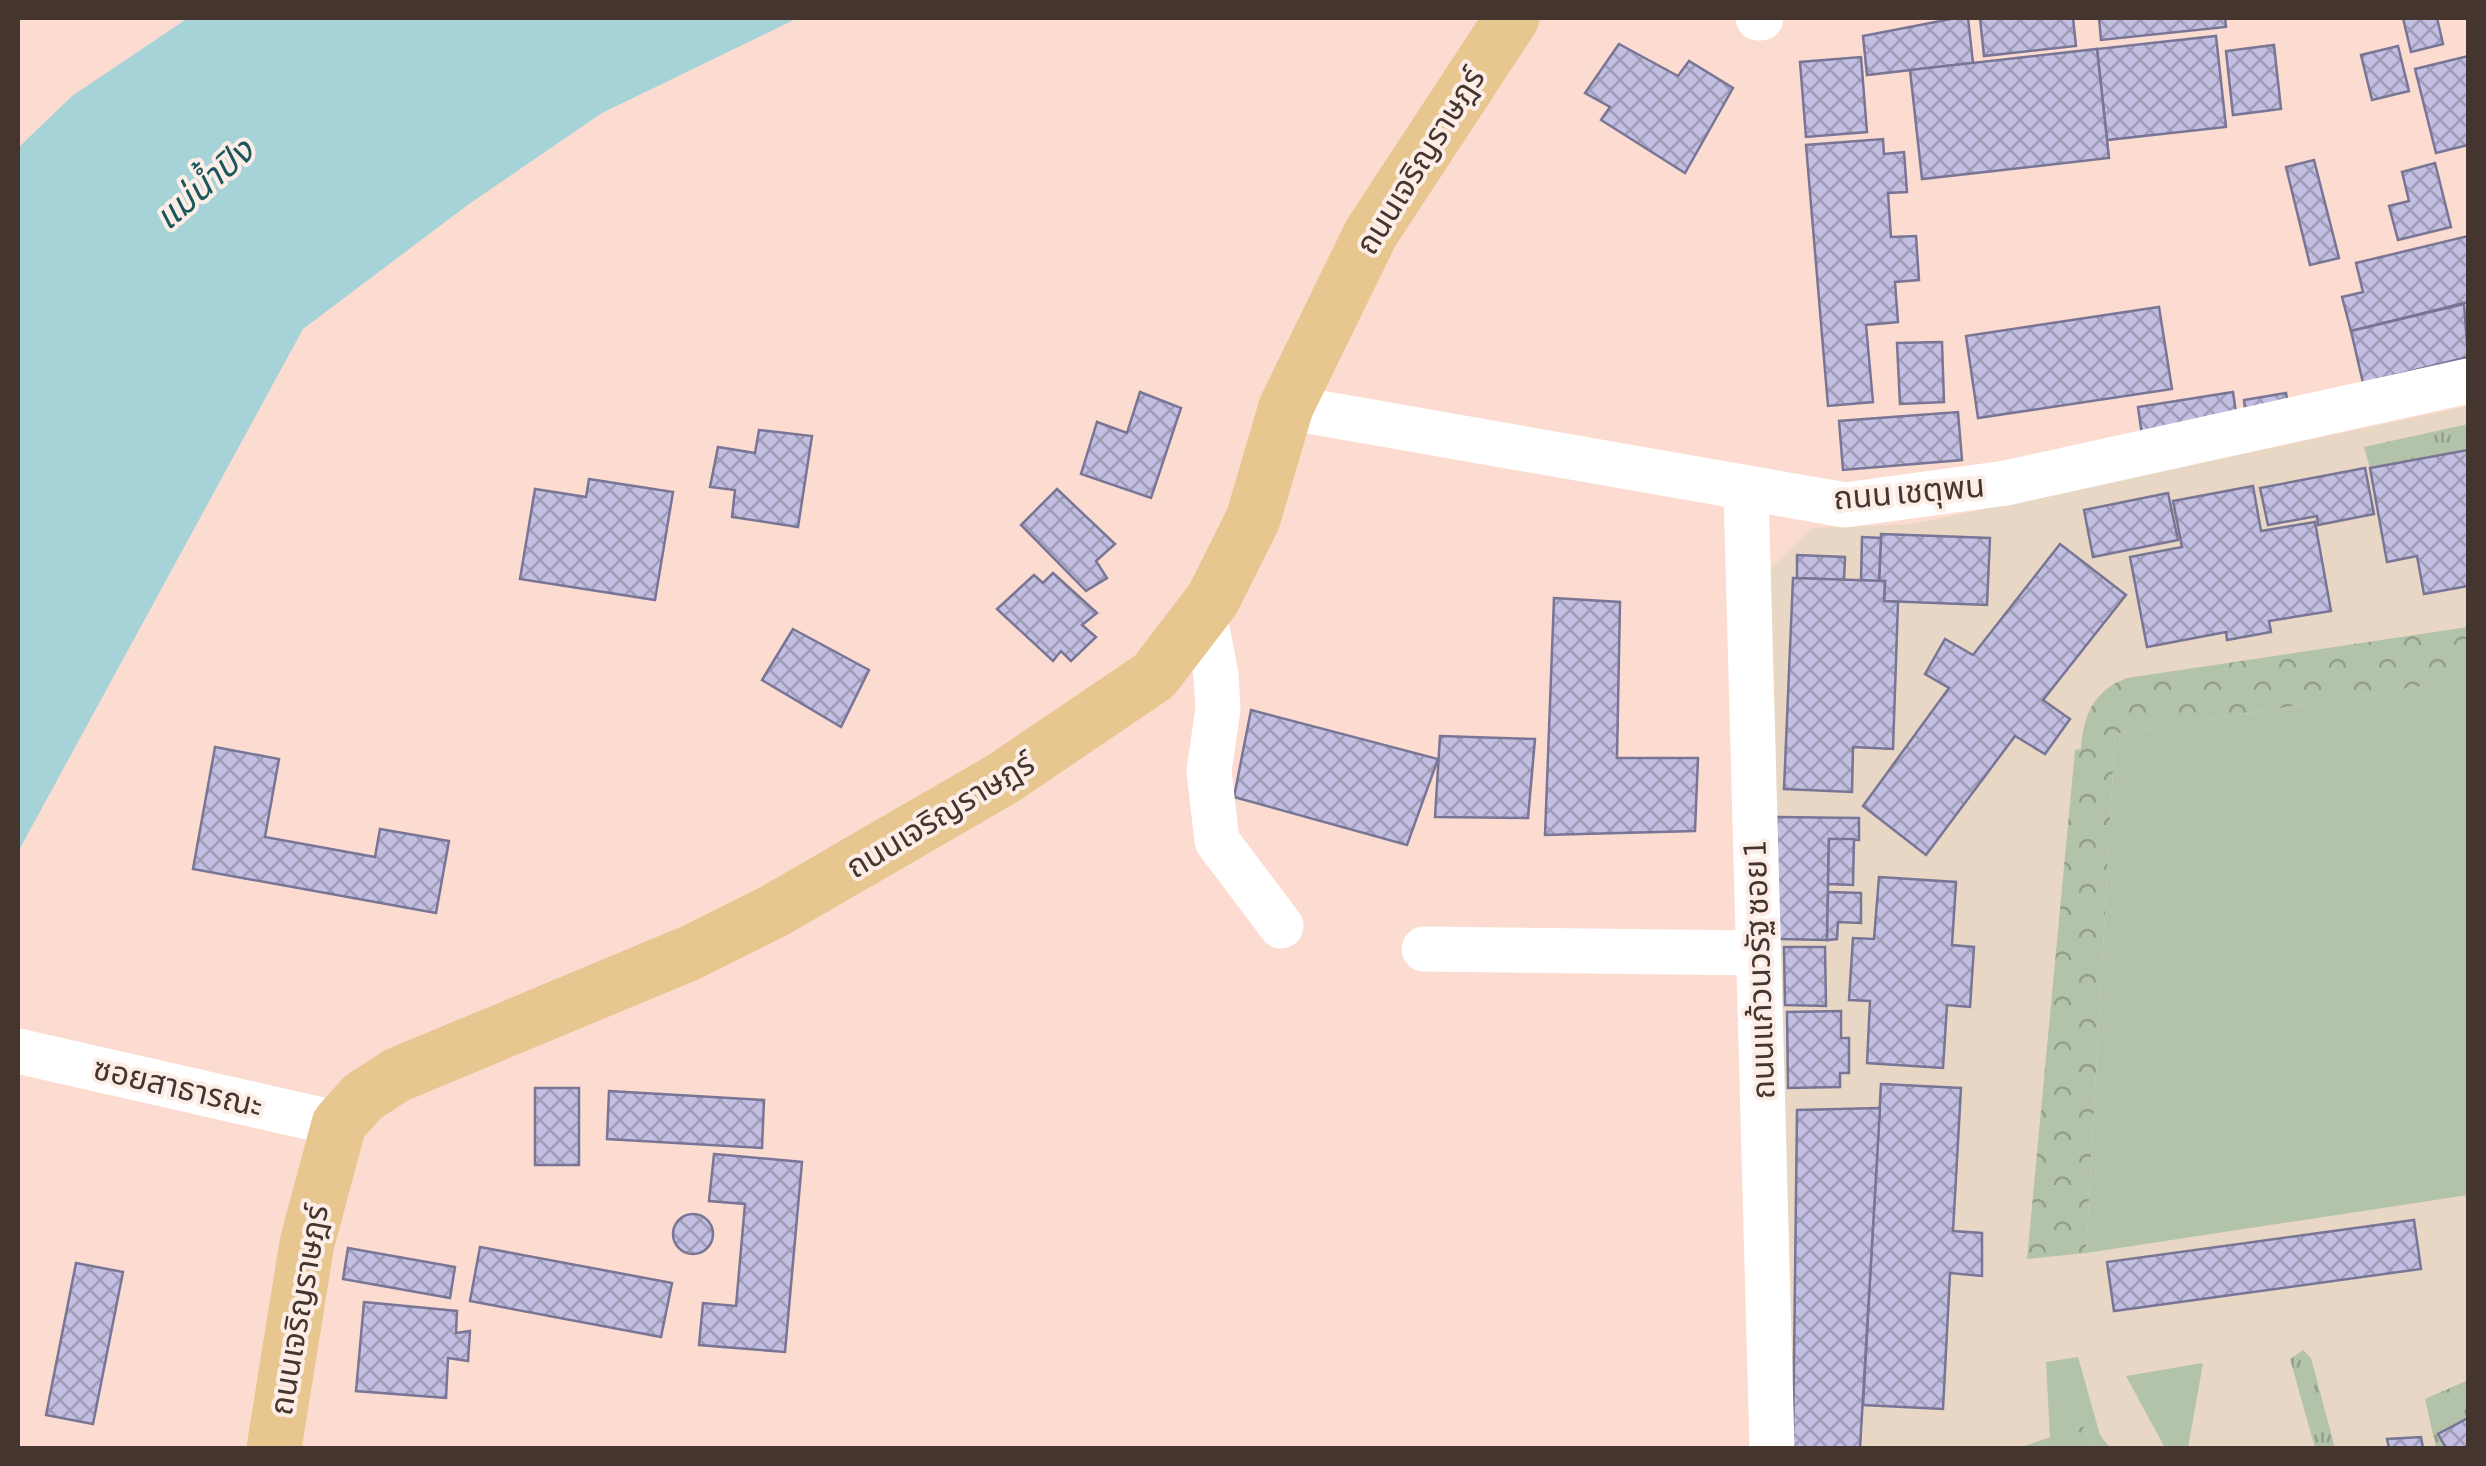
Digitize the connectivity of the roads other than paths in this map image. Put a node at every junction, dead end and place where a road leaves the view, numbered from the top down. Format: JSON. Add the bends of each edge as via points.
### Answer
{"nodes":[{"id":1,"x":1512,"y":18,"type":"edge"},
{"id":2,"x":2468,"y":381,"type":"edge"},
{"id":3,"x":1286,"y":407,"type":"junction"},
{"id":4,"x":1746,"y":491,"type":"junction"},
{"id":5,"x":1204,"y":612,"type":"junction"},
{"id":6,"x":1281,"y":926,"type":"dead end"},
{"id":7,"x":1424,"y":949,"type":"dead end"},
{"id":8,"x":1758,"y":953,"type":"junction"},
{"id":9,"x":18,"y":1051,"type":"edge"},
{"id":10,"x":339,"y":1124,"type":"junction"},
{"id":11,"x":274,"y":1448,"type":"edge"},
{"id":12,"x":1772,"y":1448,"type":"edge"}],
"edges":[{"from":1,"to":3,"type":"main road","name":"ถนนเจริญราษฎร์","via":[[1370,233]]},
{"from":2,"to":4,"type":"street","name":"ถนน เชตุพน","via":[[2006,483],[1845,505]]},
{"from":3,"to":4,"type":"street","name":"ถนน เชตุพน"},
{"from":3,"to":5,"type":"main road","name":"ถนนเจริญราษฎร์","via":[[1253,520]]},
{"from":4,"to":8,"type":"street","name":"ถนนแก้วนวรัฐ ซอย 1"},
{"from":5,"to":6,"type":"street","via":[[1218,708],[1210,771],[1216,842]]},
{"from":5,"to":10,"type":"main road","name":"ถนนเจริญราษฎร์","via":[[1140,687],[894,846],[690,953],[397,1075],[363,1096]]},
{"from":7,"to":8,"type":"street"},
{"from":8,"to":12,"type":"street","name":"ถนนแก้วนวรัฐ ซอย 1"},
{"from":9,"to":10,"type":"street","name":"ซอยสาธารณะ"},
{"from":10,"to":11,"type":"main road","name":"ถนนเจริญราษฎร์","via":[[307,1242]]}]}
